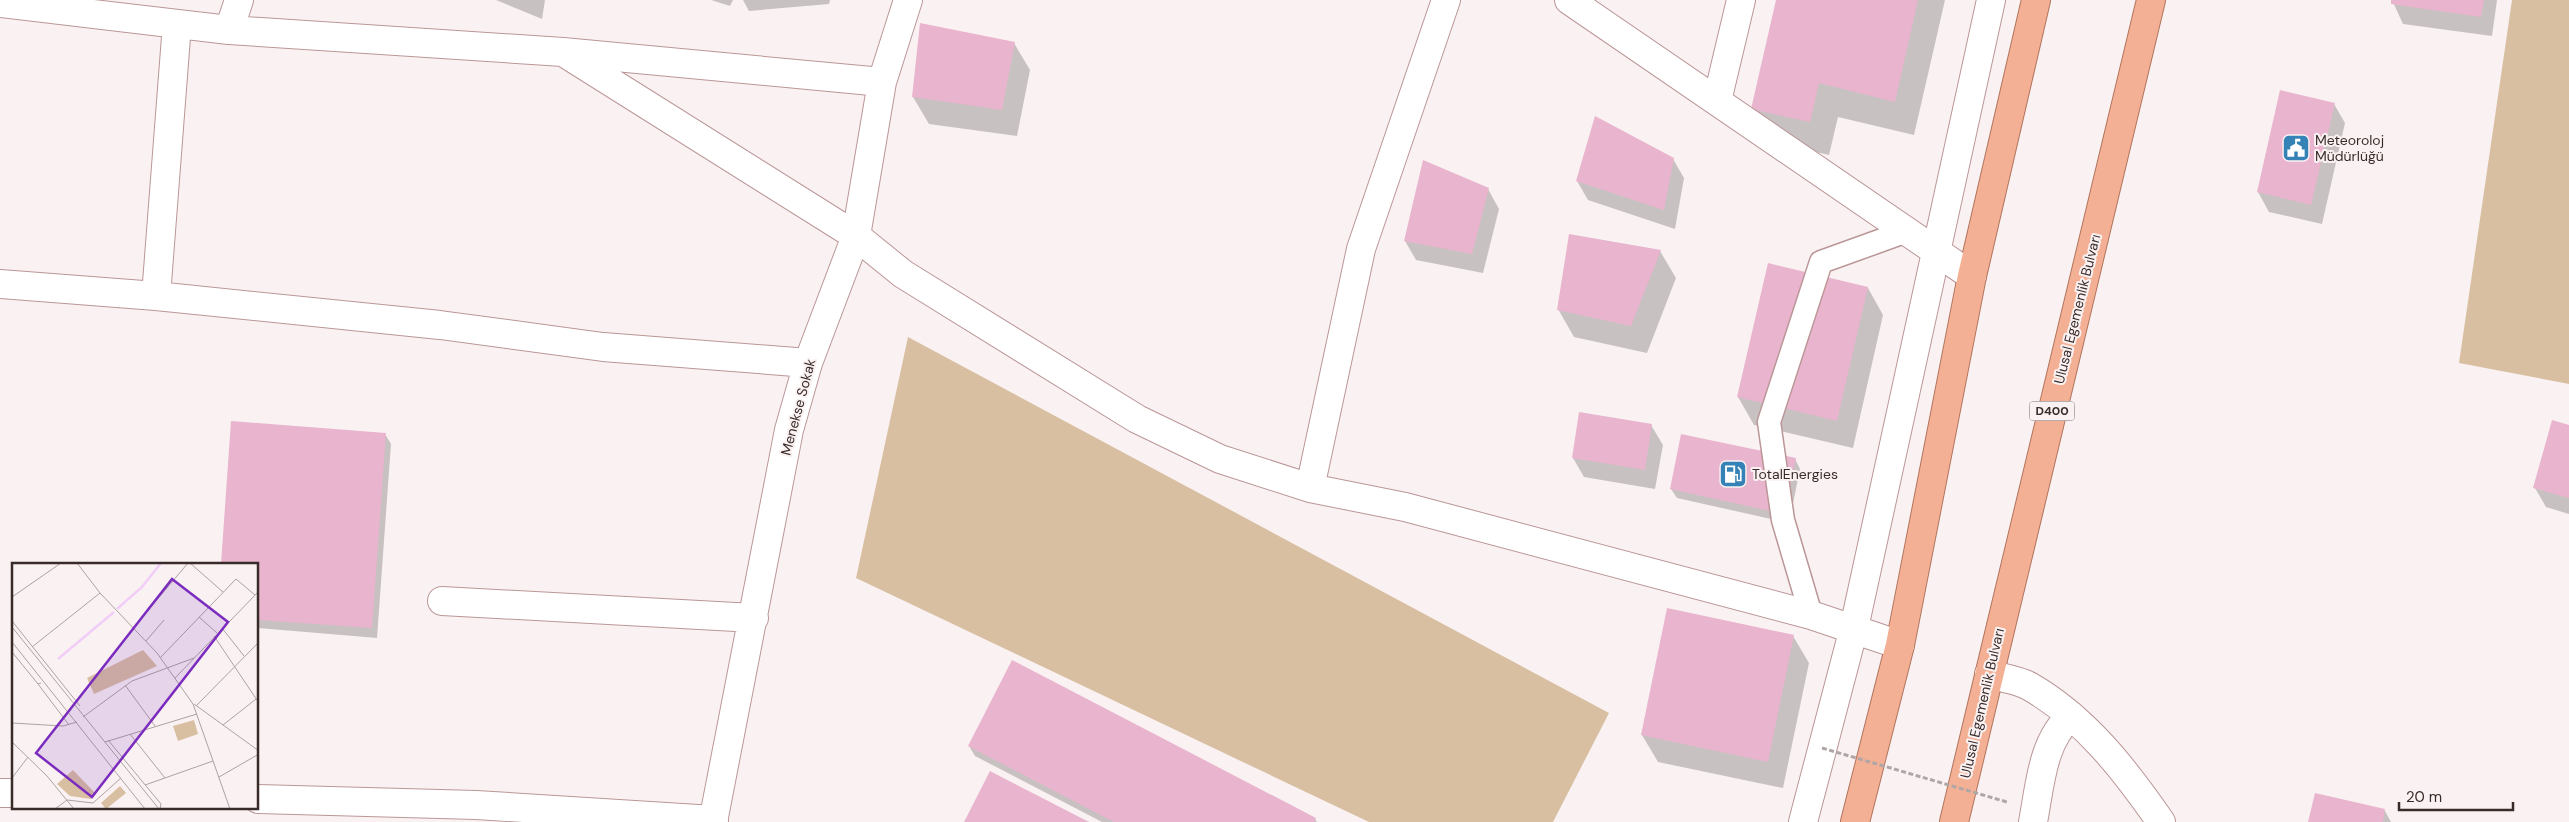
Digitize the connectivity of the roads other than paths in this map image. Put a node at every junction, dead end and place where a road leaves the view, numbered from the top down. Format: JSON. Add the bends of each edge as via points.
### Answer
{"nodes":[{"id":1,"x":239,"y":0,"type":"edge"},
{"id":2,"x":908,"y":0,"type":"edge"},
{"id":3,"x":1446,"y":0,"type":"edge"},
{"id":4,"x":1569,"y":0,"type":"edge"},
{"id":5,"x":1741,"y":0,"type":"edge"},
{"id":6,"x":1991,"y":0,"type":"edge"},
{"id":7,"x":2036,"y":0,"type":"edge"},
{"id":8,"x":2151,"y":0,"type":"edge"},
{"id":9,"x":0,"y":3,"type":"edge"},
{"id":10,"x":98,"y":7,"type":"edge"},
{"id":11,"x":177,"y":24,"type":"junction"},
{"id":12,"x":228,"y":30,"type":"junction"},
{"id":13,"x":563,"y":52,"type":"junction"},
{"id":14,"x":882,"y":82,"type":"junction"},
{"id":15,"x":1717,"y":101,"type":"junction"},
{"id":16,"x":1908,"y":231,"type":"junction"},
{"id":17,"x":856,"y":236,"type":"junction"},
{"id":18,"x":1937,"y":251,"type":"junction"},
{"id":19,"x":1972,"y":276,"type":"junction"},
{"id":20,"x":0,"y":284,"type":"edge"},
{"id":21,"x":156,"y":296,"type":"junction"},
{"id":22,"x":808,"y":363,"type":"junction"},
{"id":23,"x":1310,"y":488,"type":"junction"},
{"id":24,"x":442,"y":601,"type":"dead end"},
{"id":25,"x":1812,"y":615,"type":"junction"},
{"id":26,"x":754,"y":618,"type":"junction"},
{"id":27,"x":1854,"y":628,"type":"junction"},
{"id":28,"x":1900,"y":644,"type":"junction"},
{"id":29,"x":1988,"y":674,"type":"junction"},
{"id":30,"x":2071,"y":716,"type":"junction"},
{"id":31,"x":259,"y":799,"type":"edge"},
{"id":32,"x":714,"y":821,"type":"edge"},
{"id":33,"x":1803,"y":822,"type":"edge"},
{"id":34,"x":1856,"y":822,"type":"edge"},
{"id":35,"x":1954,"y":822,"type":"edge"},
{"id":36,"x":2033,"y":822,"type":"edge"},
{"id":37,"x":2161,"y":822,"type":"edge"}],
"edges":[{"from":1,"to":12,"type":"street"},
{"from":2,"to":14,"type":"street","name":"Menekse Sokak"},
{"from":3,"to":23,"type":"street","via":[[1361,249]]},
{"from":4,"to":15,"type":"street"},
{"from":5,"to":15,"type":"street"},
{"from":6,"to":18,"type":"street"},
{"from":7,"to":19,"type":"highway"},
{"from":8,"to":29,"type":"highway","name":"Ulusal Egemenlik Bulvarı","number":"D400"},
{"from":9,"to":10,"type":"street"},
{"from":10,"to":11,"type":"street"},
{"from":11,"to":12,"type":"street"},
{"from":11,"to":21,"type":"street"},
{"from":12,"to":13,"type":"street"},
{"from":13,"to":14,"type":"street"},
{"from":13,"to":17,"type":"street"},
{"from":14,"to":17,"type":"street","name":"Menekse Sokak"},
{"from":15,"to":16,"type":"street"},
{"from":16,"to":18,"type":"street"},
{"from":16,"to":25,"type":"lane","via":[[1821,262],[1769,422],[1782,520]]},
{"from":17,"to":22,"type":"street","name":"Menekse Sokak"},
{"from":17,"to":23,"type":"street","via":[[903,274],[1137,419],[1220,460]]},
{"from":18,"to":19,"type":"street"},
{"from":18,"to":27,"type":"street"},
{"from":19,"to":28,"type":"highway"},
{"from":20,"to":21,"type":"street"},
{"from":21,"to":22,"type":"street","via":[[440,325],[603,347]]},
{"from":22,"to":26,"type":"street","name":"Menekse Sokak","via":[[789,430]]},
{"from":23,"to":25,"type":"street","via":[[1405,507]]},
{"from":24,"to":26,"type":"street"},
{"from":25,"to":27,"type":"street"},
{"from":26,"to":32,"type":"street","name":"Menekse Sokak"},
{"from":27,"to":28,"type":"street"},
{"from":27,"to":33,"type":"street"},
{"from":28,"to":34,"type":"highway"},
{"from":29,"to":30,"type":"street","via":[[2028,685]]},
{"from":29,"to":35,"type":"highway","name":"Ulusal Egemenlik Bulvarı","number":"D400"},
{"from":30,"to":36,"type":"street","via":[[2050,743]]},
{"from":30,"to":37,"type":"street","via":[[2124,769]]},
{"from":31,"to":32,"type":"street","via":[[476,805]]}]}
